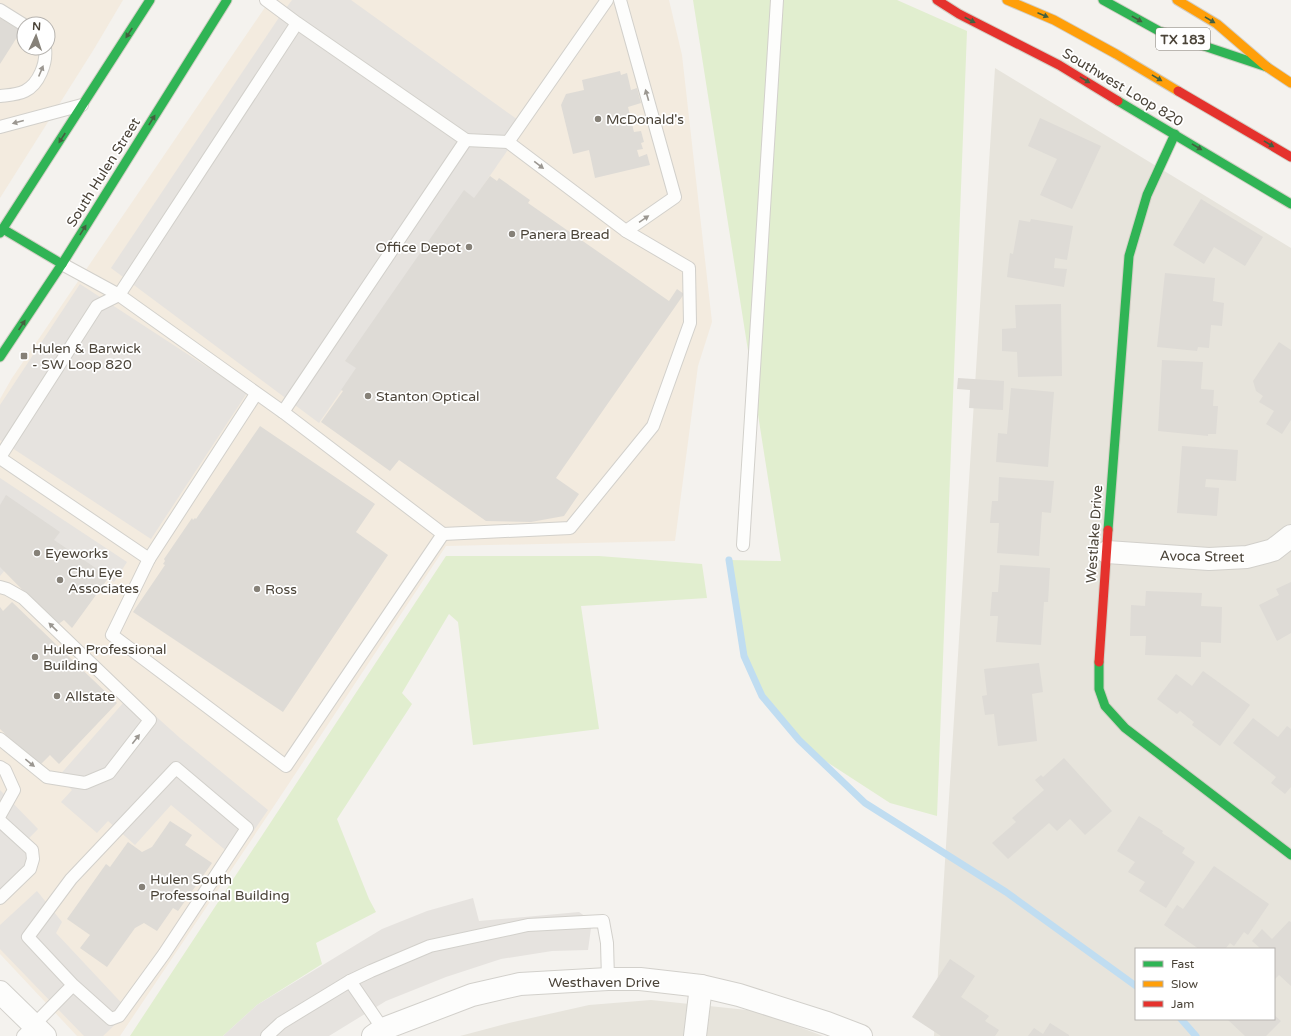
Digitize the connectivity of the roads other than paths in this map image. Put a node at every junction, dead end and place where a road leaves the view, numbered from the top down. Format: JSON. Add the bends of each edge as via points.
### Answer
{"nodes":[{"id":1,"x":150,"y":0,"type":"edge"},
{"id":2,"x":227,"y":0,"type":"edge"},
{"id":3,"x":266,"y":0,"type":"edge"},
{"id":4,"x":607,"y":0,"type":"edge"},
{"id":5,"x":620,"y":0,"type":"edge"},
{"id":6,"x":777,"y":0,"type":"edge"},
{"id":7,"x":937,"y":0,"type":"edge"},
{"id":8,"x":1007,"y":0,"type":"edge"},
{"id":9,"x":1103,"y":0,"type":"edge"},
{"id":10,"x":1177,"y":0,"type":"edge"},
{"id":11,"x":0,"y":10,"type":"edge"},
{"id":12,"x":16,"y":20,"type":"edge"},
{"id":13,"x":297,"y":23,"type":"junction"},
{"id":14,"x":46,"y":56,"type":"edge"},
{"id":15,"x":1267,"y":67,"type":"junction"},
{"id":16,"x":1291,"y":83,"type":"edge"},
{"id":17,"x":0,"y":96,"type":"edge"},
{"id":18,"x":83,"y":105,"type":"junction"},
{"id":19,"x":0,"y":127,"type":"edge"},
{"id":20,"x":1175,"y":134,"type":"junction"},
{"id":21,"x":466,"y":140,"type":"junction"},
{"id":22,"x":508,"y":142,"type":"junction"},
{"id":23,"x":1291,"y":157,"type":"edge"},
{"id":24,"x":1291,"y":204,"type":"edge"},
{"id":25,"x":1,"y":231,"type":"edge"},
{"id":26,"x":626,"y":231,"type":"junction"},
{"id":27,"x":62,"y":264,"type":"junction"},
{"id":28,"x":119,"y":295,"type":"junction"},
{"id":29,"x":0,"y":357,"type":"edge"},
{"id":30,"x":256,"y":394,"type":"junction"},
{"id":31,"x":283,"y":412,"type":"junction"},
{"id":32,"x":0,"y":457,"type":"edge"},
{"id":33,"x":443,"y":534,"type":"junction"},
{"id":34,"x":1291,"y":536,"type":"edge"},
{"id":35,"x":743,"y":545,"type":"dead end"},
{"id":36,"x":1107,"y":552,"type":"junction"},
{"id":37,"x":149,"y":559,"type":"junction"},
{"id":38,"x":0,"y":587,"type":"edge"},
{"id":39,"x":0,"y":738,"type":"edge"},
{"id":40,"x":0,"y":767,"type":"edge"},
{"id":41,"x":0,"y":814,"type":"edge"},
{"id":42,"x":0,"y":821,"type":"edge"},
{"id":43,"x":1291,"y":855,"type":"edge"},
{"id":44,"x":0,"y":898,"type":"edge"},
{"id":45,"x":608,"y":980,"type":"junction"},
{"id":46,"x":350,"y":981,"type":"junction"},
{"id":47,"x":73,"y":985,"type":"junction"},
{"id":48,"x":702,"y":986,"type":"junction"},
{"id":49,"x":0,"y":992,"type":"edge"},
{"id":50,"x":378,"y":1032,"type":"edge"},
{"id":51,"x":34,"y":1033,"type":"edge"},
{"id":52,"x":267,"y":1036,"type":"edge"},
{"id":53,"x":695,"y":1036,"type":"edge"},
{"id":54,"x":861,"y":1036,"type":"edge"}],
"edges":[{"from":1,"to":18,"type":"main road","one_way":true},
{"from":27,"to":2,"type":"main road","name":"South Hulen Street","one_way":true},
{"from":3,"to":13,"type":"lane"},
{"from":4,"to":22,"type":"lane"},
{"from":26,"to":5,"type":"lane","one_way":true,"via":[[675,197]]},
{"from":6,"to":35,"type":"lane"},
{"from":7,"to":20,"type":"main road","name":"Southwest Loop 820","one_way":true,"via":[[959,14],[1060,65]]},
{"from":8,"to":23,"type":"main road","one_way":true,"via":[[1068,27]]},
{"from":9,"to":15,"type":"main road","number":"TX 183","one_way":true,"via":[[1159,31]]},
{"from":10,"to":15,"type":"main road","one_way":true,"via":[[1217,24]]},
{"from":11,"to":12,"type":"lane"},
{"from":13,"to":21,"type":"lane"},
{"from":13,"to":28,"type":"lane"},
{"from":17,"to":14,"type":"lane","one_way":true,"via":[[24,91],[33,85],[43,68]]},
{"from":15,"to":16,"type":"main road"},
{"from":18,"to":19,"type":"lane","one_way":true},
{"from":18,"to":25,"type":"main road","one_way":true},
{"from":20,"to":24,"type":"main road","name":"Southwest Loop 820","one_way":true},
{"from":20,"to":36,"type":"main road","name":"Westlake Drive","via":[[1147,196],[1129,256]]},
{"from":21,"to":22,"type":"lane"},
{"from":21,"to":31,"type":"lane"},
{"from":22,"to":26,"type":"lane","one_way":true},
{"from":25,"to":27,"type":"main road"},
{"from":26,"to":33,"type":"lane","via":[[689,268],[690,323],[653,426],[570,528]]},
{"from":27,"to":28,"type":"lane"},
{"from":29,"to":27,"type":"main road","name":"South Hulen Street","one_way":true},
{"from":28,"to":30,"type":"lane"},
{"from":28,"to":32,"type":"lane","via":[[97,306]]},
{"from":30,"to":31,"type":"lane"},
{"from":30,"to":37,"type":"lane"},
{"from":31,"to":33,"type":"lane"},
{"from":32,"to":37,"type":"lane"},
{"from":33,"to":37,"type":"lane","via":[[286,766],[112,636]]},
{"from":34,"to":36,"type":"street","name":"Avoca Street","via":[[1273,550],[1247,557],[1209,559]]},
{"from":36,"to":43,"type":"main road","name":"Westlake Drive","via":[[1098,669],[1099,689],[1105,706],[1125,728]]},
{"from":39,"to":38,"type":"lane","one_way":true,"via":[[47,777],[85,783],[109,773],[150,720],[23,598]]},
{"from":40,"to":41,"type":"lane","via":[[5,770],[14,790]]},
{"from":42,"to":44,"type":"lane","via":[[32,850],[33,859],[30,869]]},
{"from":45,"to":46,"type":"lane","via":[[608,943],[603,921],[592,921],[528,925],[430,946]]},
{"from":45,"to":48,"type":"street","name":"Westhaven Drive","via":[[640,979]]},
{"from":45,"to":50,"type":"street","name":"Westhaven Drive","via":[[528,984],[472,995]]},
{"from":46,"to":50,"type":"lane"},
{"from":46,"to":52,"type":"lane","via":[[280,1023]]},
{"from":47,"to":47,"type":"lane","via":[[28,937],[71,878],[176,768],[247,828],[164,954],[119,1016],[111,1019]]},
{"from":47,"to":51,"type":"lane"},
{"from":48,"to":53,"type":"street"},
{"from":48,"to":54,"type":"street","name":"Westhaven Drive","via":[[772,1005]]},
{"from":49,"to":51,"type":"street"}]}
